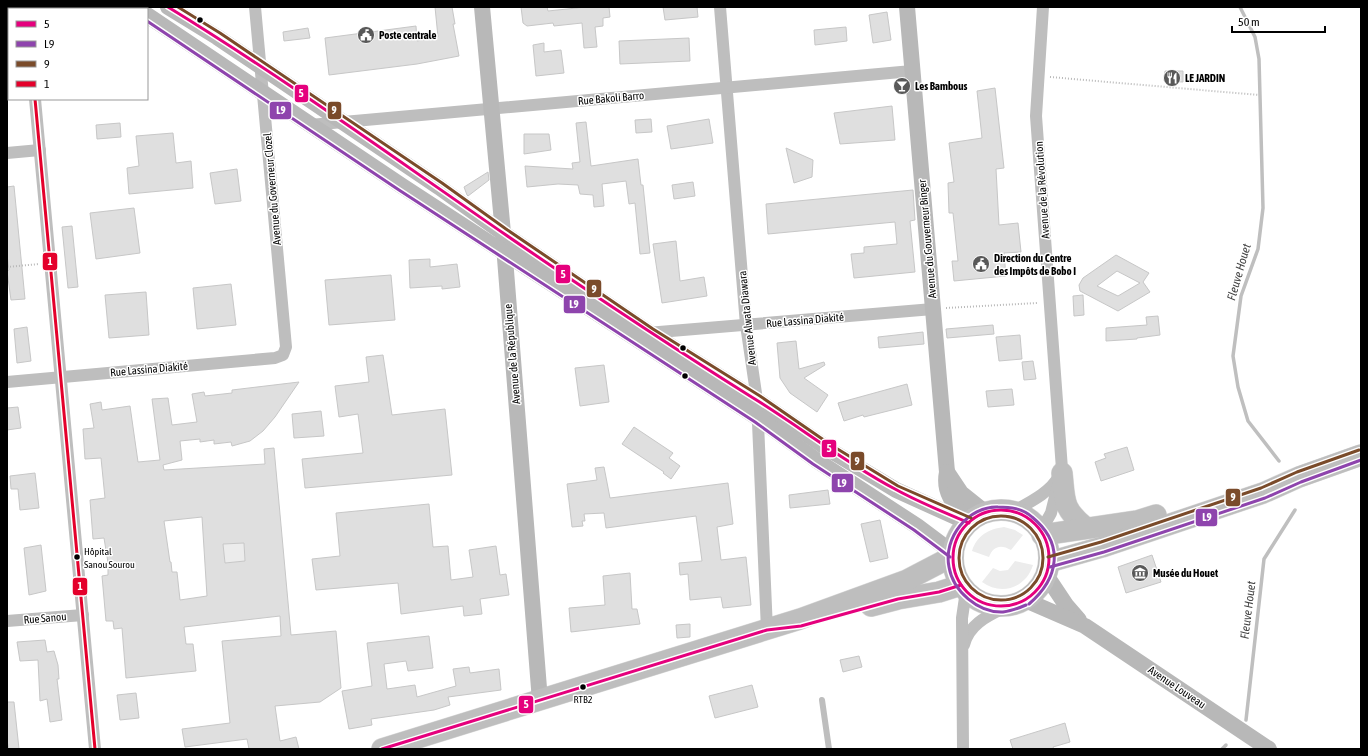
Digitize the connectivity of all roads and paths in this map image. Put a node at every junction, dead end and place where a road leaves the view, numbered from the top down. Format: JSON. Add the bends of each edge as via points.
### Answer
{"nodes":[{"id":1,"x":168,"y":7,"type":"edge"},
{"id":2,"x":255,"y":7,"type":"edge"},
{"id":3,"x":482,"y":7,"type":"edge"},
{"id":4,"x":720,"y":7,"type":"edge"},
{"id":5,"x":907,"y":7,"type":"edge"},
{"id":6,"x":1043,"y":7,"type":"edge"},
{"id":7,"x":148,"y":16,"type":"edge"},
{"id":8,"x":262,"y":68,"type":"junction"},
{"id":9,"x":912,"y":71,"type":"junction"},
{"id":10,"x":1039,"y":76,"type":"junction"},
{"id":11,"x":726,"y":88,"type":"junction"},
{"id":12,"x":264,"y":94,"type":"junction"},
{"id":13,"x":1259,"y":95,"type":"dead end"},
{"id":14,"x":35,"y":100,"type":"edge"},
{"id":15,"x":491,"y":109,"type":"junction"},
{"id":16,"x":342,"y":122,"type":"junction"},
{"id":17,"x":310,"y":125,"type":"junction"},
{"id":18,"x":40,"y":150,"type":"junction"},
{"id":19,"x":7,"y":153,"type":"edge"},
{"id":20,"x":502,"y":232,"type":"junction"},
{"id":21,"x":504,"y":252,"type":"junction"},
{"id":22,"x":50,"y":263,"type":"junction"},
{"id":23,"x":7,"y":267,"type":"edge"},
{"id":24,"x":1050,"y":302,"type":"junction"},
{"id":25,"x":933,"y":309,"type":"junction"},
{"id":26,"x":746,"y":325,"type":"junction"},
{"id":27,"x":650,"y":333,"type":"junction"},
{"id":28,"x":630,"y":334,"type":"junction"},
{"id":29,"x":286,"y":347,"type":"joint"},
{"id":30,"x":61,"y":377,"type":"junction"},
{"id":31,"x":7,"y":382,"type":"edge"},
{"id":32,"x":757,"y":400,"type":"junction"},
{"id":33,"x":758,"y":418,"type":"junction"},
{"id":34,"x":1361,"y":455,"type":"edge"},
{"id":35,"x":1062,"y":471,"type":"junction"},
{"id":36,"x":947,"y":472,"type":"junction"},
{"id":37,"x":1299,"y":476,"type":"junction"},
{"id":38,"x":1012,"y":512,"type":"junction"},
{"id":39,"x":975,"y":519,"type":"junction"},
{"id":40,"x":1085,"y":527,"type":"junction"},
{"id":41,"x":1042,"y":533,"type":"junction"},
{"id":42,"x":949,"y":557,"type":"junction"},
{"id":43,"x":1047,"y":568,"type":"junction"},
{"id":44,"x":964,"y":588,"type":"junction"},
{"id":45,"x":1017,"y":603,"type":"junction"},
{"id":46,"x":82,"y":615,"type":"junction"},
{"id":47,"x":7,"y":621,"type":"edge"},
{"id":48,"x":1084,"y":626,"type":"junction"},
{"id":49,"x":767,"y":630,"type":"junction"},
{"id":50,"x":962,"y":654,"type":"junction"},
{"id":51,"x":822,"y":700,"type":"dead end"},
{"id":52,"x":540,"y":701,"type":"junction"},
{"id":53,"x":96,"y":749,"type":"edge"},
{"id":54,"x":382,"y":749,"type":"edge"},
{"id":55,"x":828,"y":749,"type":"edge"},
{"id":56,"x":963,"y":749,"type":"edge"},
{"id":57,"x":1270,"y":749,"type":"edge"}],
"edges":[{"from":1,"to":8,"type":"main road"},
{"from":2,"to":8,"type":"street","name":"Avenue du Governeur Clozel"},
{"from":3,"to":15,"type":"main road","name":"Avenue de la République"},
{"from":4,"to":11,"type":"street","name":"Avenue Alwata Diawara"},
{"from":5,"to":9,"type":"main road","name":"Avenue du Gouverneur Binger"},
{"from":6,"to":10,"type":"street","name":"Avenue de la Révolution"},
{"from":7,"to":12,"type":"main road"},
{"from":8,"to":12,"type":"street","name":"Avenue du Governeur Clozel"},
{"from":8,"to":16,"type":"main road"},
{"from":9,"to":11,"type":"street","name":"Rue Bakoli Barro"},
{"from":9,"to":25,"type":"main road","name":"Avenue du Gouverneur Binger"},
{"from":10,"to":13,"type":"path"},
{"from":10,"to":24,"type":"street","name":"Avenue de la Révolution","via":[[1036,116]]},
{"from":11,"to":15,"type":"street","name":"Rue Bakoli Barro"},
{"from":11,"to":26,"type":"street","name":"Avenue Alwata Diawara"},
{"from":12,"to":17,"type":"main road"},
{"from":12,"to":29,"type":"street","name":"Avenue du Governeur Clozel"},
{"from":14,"to":18,"type":"street"},
{"from":15,"to":16,"type":"street","name":"Rue Bakoli Barro"},
{"from":15,"to":20,"type":"main road","name":"Avenue de la République"},
{"from":16,"to":17,"type":"street","name":"Rue Bakoli Barro"},
{"from":16,"to":20,"type":"main road"},
{"from":17,"to":21,"type":"main road"},
{"from":18,"to":19,"type":"street"},
{"from":18,"to":22,"type":"street"},
{"from":20,"to":21,"type":"main road","name":"Avenue de la République"},
{"from":20,"to":27,"type":"main road"},
{"from":21,"to":28,"type":"main road"},
{"from":21,"to":52,"type":"main road","name":"Avenue de la République"},
{"from":22,"to":23,"type":"path"},
{"from":22,"to":30,"type":"street"},
{"from":24,"to":25,"type":"path"},
{"from":24,"to":35,"type":"street","name":"Avenue de la Révolution"},
{"from":25,"to":26,"type":"street","name":"Rue Lassina Diakité"},
{"from":25,"to":36,"type":"main road","name":"Avenue du Gouverneur Binger"},
{"from":26,"to":27,"type":"street","name":"Rue Lassina Diakité"},
{"from":26,"to":32,"type":"street","name":"Avenue Alwata Diawara"},
{"from":27,"to":28,"type":"street","name":"Rue Lassina Diakité"},
{"from":27,"to":32,"type":"main road"},
{"from":28,"to":33,"type":"main road"},
{"from":29,"to":30,"type":"street","name":"Rue Lassina Diakité","via":[[283,355],[275,358]]},
{"from":30,"to":31,"type":"street","name":"Rue Lassina Diakité"},
{"from":30,"to":46,"type":"street"},
{"from":32,"to":33,"type":"street","name":"Avenue Alwata Diawara"},
{"from":32,"to":39,"type":"main road","via":[[828,449],[896,490]]},
{"from":33,"to":42,"type":"main road","via":[[816,460],[918,526]]},
{"from":33,"to":49,"type":"street","name":"Avenue Alwata Diawara"},
{"from":34,"to":37,"type":"highway"},
{"from":35,"to":38,"type":"street","via":[[1040,495]]},
{"from":35,"to":40,"type":"highway","via":[[1065,503],[1071,516]]},
{"from":35,"to":41,"type":"street","name":"Avenue de la Révolution"},
{"from":36,"to":39,"type":"main road","via":[[964,496]]},
{"from":36,"to":39,"type":"main road","name":"Avenue du Gouverneur Binger","via":[[945,482],[949,498],[956,507]]},
{"from":37,"to":40,"type":"highway","via":[[1257,484],[1137,521]]},
{"from":37,"to":43,"type":"highway","via":[[1263,494],[1102,547]]},
{"from":38,"to":39,"type":"highway","via":[[999,511]]},
{"from":38,"to":41,"type":"highway","via":[[1028,519]]},
{"from":39,"to":42,"type":"highway","via":[[960,535]]},
{"from":40,"to":41,"type":"highway"},
{"from":41,"to":43,"type":"highway","via":[[1048,548]]},
{"from":42,"to":44,"type":"highway"},
{"from":42,"to":49,"type":"highway","via":[[907,580]]},
{"from":43,"to":45,"type":"highway","via":[[1038,589]]},
{"from":43,"to":48,"type":"main road","name":"Avenue Louveau","via":[[1066,605]]},
{"from":44,"to":45,"type":"highway","via":[[980,602],[999,606]]},
{"from":44,"to":49,"type":"highway","via":[[898,599],[801,626]]},
{"from":44,"to":50,"type":"street"},
{"from":45,"to":48,"type":"main road","name":"Avenue Louveau"},
{"from":45,"to":50,"type":"street","via":[[984,618],[972,628],[965,638]]},
{"from":46,"to":47,"type":"street","name":"Rue Sanou"},
{"from":46,"to":53,"type":"street"},
{"from":48,"to":57,"type":"main road","name":"Avenue Louveau"},
{"from":49,"to":52,"type":"highway"},
{"from":50,"to":56,"type":"street"},
{"from":51,"to":55,"type":"lane"},
{"from":52,"to":54,"type":"highway"}]}
